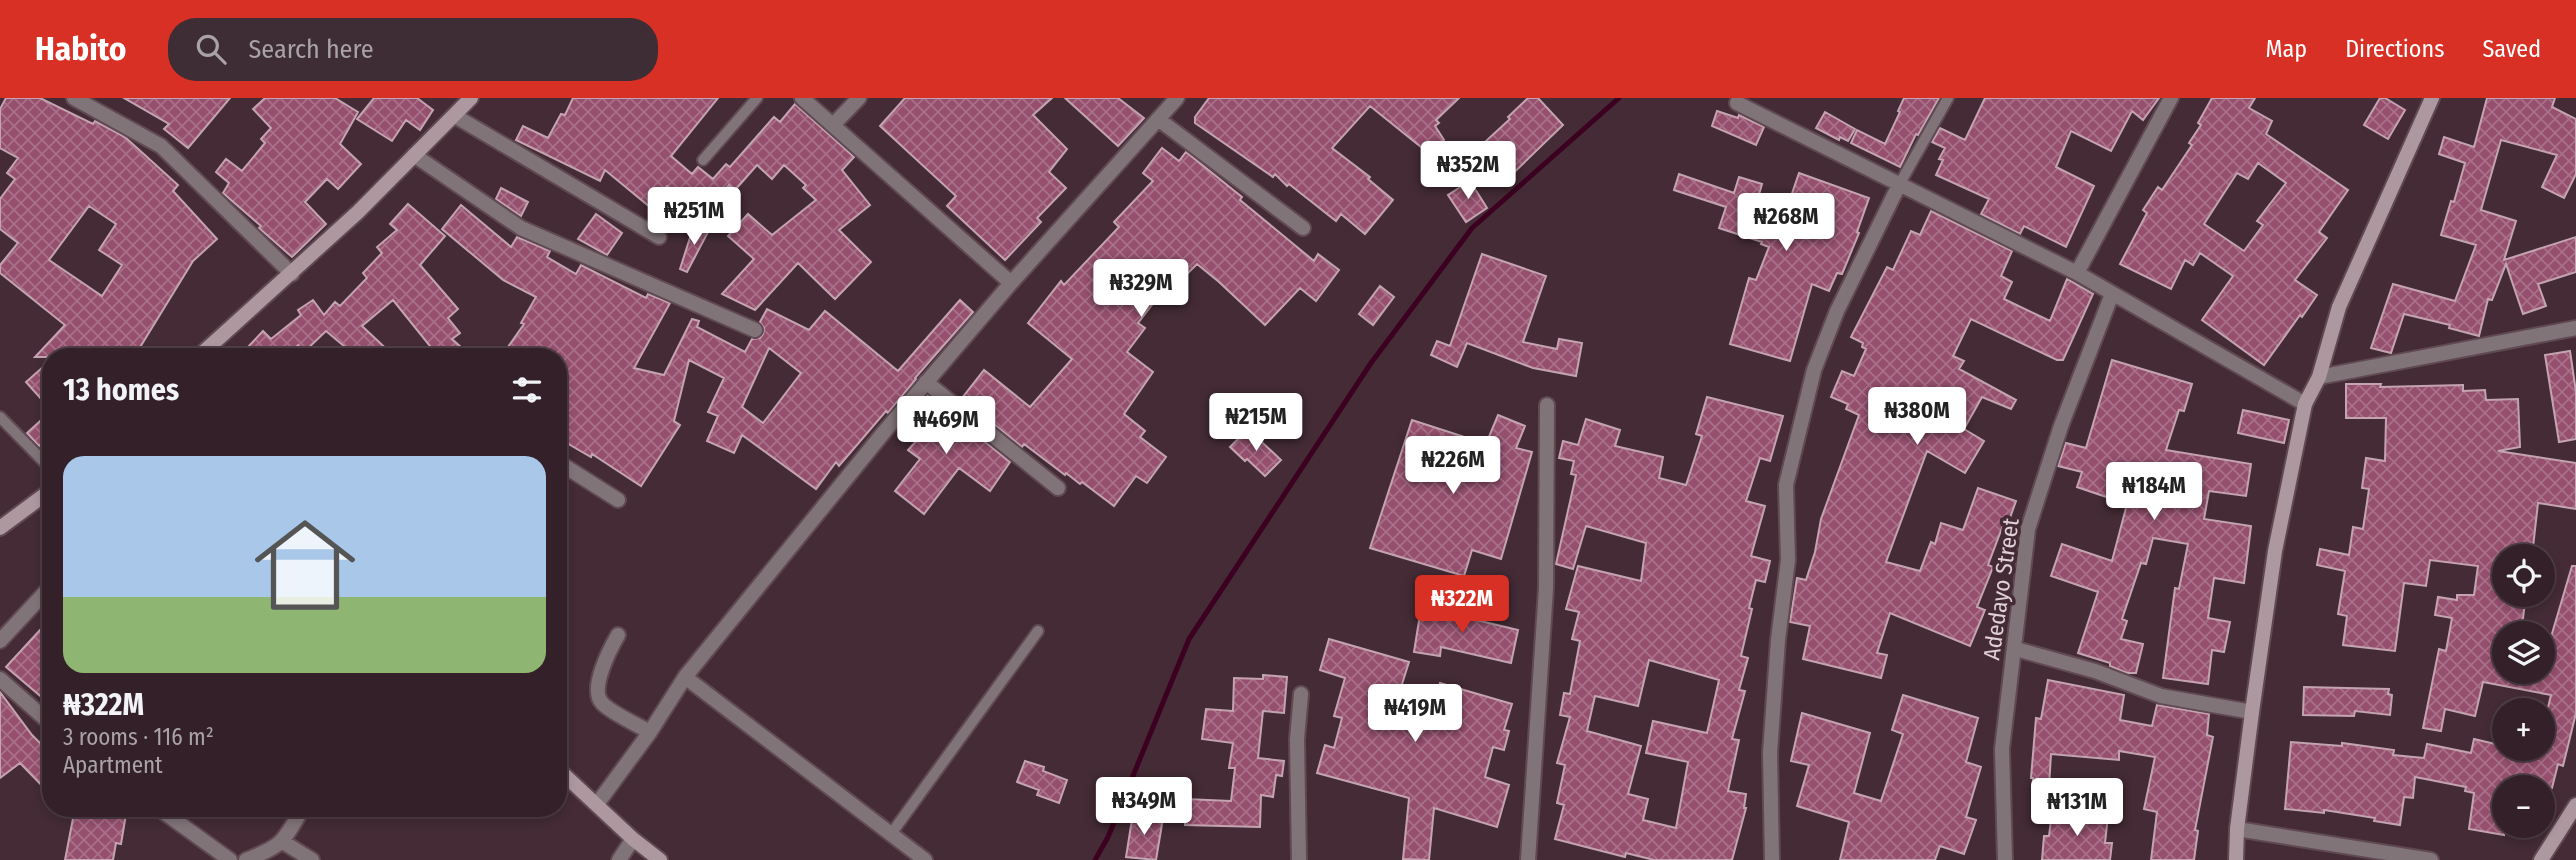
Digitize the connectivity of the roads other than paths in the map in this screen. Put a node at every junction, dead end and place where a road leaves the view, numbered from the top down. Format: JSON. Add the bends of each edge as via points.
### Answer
{"nodes":[{"id":1,"x":74,"y":98,"type":"edge"},
{"id":2,"x":471,"y":98,"type":"edge"},
{"id":3,"x":757,"y":98,"type":"edge"},
{"id":4,"x":802,"y":98,"type":"edge"},
{"id":5,"x":859,"y":98,"type":"edge"},
{"id":6,"x":1177,"y":98,"type":"edge"},
{"id":7,"x":1948,"y":98,"type":"edge"},
{"id":8,"x":2171,"y":98,"type":"edge"},
{"id":9,"x":2432,"y":98,"type":"edge"},
{"id":10,"x":1737,"y":103,"type":"dead end"},
{"id":11,"x":455,"y":116,"type":"junction"},
{"id":12,"x":1158,"y":120,"type":"junction"},
{"id":13,"x":833,"y":125,"type":"junction"},
{"id":14,"x":414,"y":155,"type":"junction"},
{"id":15,"x":703,"y":160,"type":"dead end"},
{"id":16,"x":1899,"y":185,"type":"junction"},
{"id":17,"x":1304,"y":228,"type":"dead end"},
{"id":18,"x":659,"y":237,"type":"dead end"},
{"id":19,"x":2077,"y":273,"type":"junction"},
{"id":20,"x":292,"y":274,"type":"junction"},
{"id":21,"x":1011,"y":283,"type":"junction"},
{"id":22,"x":2112,"y":295,"type":"junction"},
{"id":23,"x":2576,"y":328,"type":"edge"},
{"id":24,"x":755,"y":330,"type":"dead end"},
{"id":25,"x":208,"y":348,"type":"edge"},
{"id":26,"x":2319,"y":377,"type":"junction"},
{"id":27,"x":926,"y":382,"type":"junction"},
{"id":28,"x":2305,"y":404,"type":"junction"},
{"id":29,"x":1547,"y":405,"type":"dead end"},
{"id":30,"x":0,"y":418,"type":"edge"},
{"id":31,"x":42,"y":460,"type":"edge"},
{"id":32,"x":567,"y":468,"type":"edge"},
{"id":33,"x":1058,"y":488,"type":"dead end"},
{"id":34,"x":42,"y":497,"type":"edge"},
{"id":35,"x":618,"y":500,"type":"dead end"},
{"id":36,"x":0,"y":528,"type":"edge"},
{"id":37,"x":42,"y":596,"type":"edge"},
{"id":38,"x":1038,"y":631,"type":"dead end"},
{"id":39,"x":618,"y":635,"type":"dead end"},
{"id":40,"x":0,"y":640,"type":"edge"},
{"id":41,"x":2016,"y":649,"type":"junction"},
{"id":42,"x":685,"y":677,"type":"junction"},
{"id":43,"x":0,"y":679,"type":"edge"},
{"id":44,"x":1301,"y":694,"type":"dead end"},
{"id":45,"x":2252,"y":712,"type":"junction"},
{"id":46,"x":42,"y":716,"type":"edge"},
{"id":47,"x":650,"y":732,"type":"junction"},
{"id":48,"x":567,"y":777,"type":"edge"},
{"id":49,"x":597,"y":804,"type":"junction"},
{"id":50,"x":2576,"y":804,"type":"edge"},
{"id":51,"x":170,"y":817,"type":"edge"},
{"id":52,"x":298,"y":817,"type":"edge"},
{"id":53,"x":2237,"y":829,"type":"junction"},
{"id":54,"x":891,"y":834,"type":"junction"},
{"id":55,"x":633,"y":839,"type":"junction"},
{"id":56,"x":283,"y":842,"type":"junction"},
{"id":57,"x":230,"y":860,"type":"edge"},
{"id":58,"x":246,"y":860,"type":"edge"},
{"id":59,"x":312,"y":860,"type":"edge"},
{"id":60,"x":620,"y":860,"type":"edge"},
{"id":61,"x":660,"y":860,"type":"edge"},
{"id":62,"x":925,"y":860,"type":"edge"},
{"id":63,"x":1299,"y":860,"type":"edge"},
{"id":64,"x":1528,"y":860,"type":"edge"},
{"id":65,"x":1772,"y":860,"type":"edge"},
{"id":66,"x":2005,"y":860,"type":"edge"},
{"id":67,"x":2236,"y":860,"type":"edge"},
{"id":68,"x":2431,"y":860,"type":"edge"},
{"id":69,"x":2541,"y":860,"type":"edge"}],
"edges":[{"from":1,"to":20,"type":"street","via":[[160,146]]},
{"from":2,"to":11,"type":"main road"},
{"from":3,"to":15,"type":"lane"},
{"from":4,"to":13,"type":"street"},
{"from":5,"to":13,"type":"street"},
{"from":6,"to":12,"type":"street"},
{"from":7,"to":16,"type":"lane"},
{"from":8,"to":19,"type":"street"},
{"from":9,"to":26,"type":"main road","via":[[2339,307]]},
{"from":10,"to":16,"type":"street"},
{"from":11,"to":14,"type":"main road"},
{"from":11,"to":18,"type":"street"},
{"from":12,"to":17,"type":"street"},
{"from":12,"to":21,"type":"street"},
{"from":13,"to":21,"type":"street"},
{"from":14,"to":20,"type":"main road"},
{"from":14,"to":24,"type":"street","via":[[521,228]]},
{"from":16,"to":19,"type":"street"},
{"from":16,"to":65,"type":"street","via":[[1837,311],[1814,370],[1786,485],[1788,560],[1770,752]]},
{"from":19,"to":22,"type":"street"},
{"from":20,"to":25,"type":"main road"},
{"from":21,"to":27,"type":"street"},
{"from":22,"to":28,"type":"street"},
{"from":22,"to":41,"type":"street","name":"Adedayo Street","via":[[2061,426],[2028,528]]},
{"from":23,"to":26,"type":"street"},
{"from":26,"to":28,"type":"main road"},
{"from":27,"to":33,"type":"street"},
{"from":27,"to":42,"type":"street"},
{"from":28,"to":45,"type":"main road","via":[[2275,551]]},
{"from":29,"to":64,"type":"street","via":[[1546,588]]},
{"from":30,"to":31,"type":"lane"},
{"from":32,"to":35,"type":"street"},
{"from":34,"to":36,"type":"main road"},
{"from":37,"to":40,"type":"street"},
{"from":38,"to":54,"type":"lane"},
{"from":39,"to":47,"type":"street","via":[[608,652],[597,696],[602,704]]},
{"from":41,"to":45,"type":"street","via":[[2161,696]]},
{"from":41,"to":66,"type":"street","name":"Adedayo Street","via":[[2002,749]]},
{"from":42,"to":47,"type":"street"},
{"from":42,"to":54,"type":"street"},
{"from":43,"to":46,"type":"street"},
{"from":44,"to":63,"type":"street"},
{"from":45,"to":53,"type":"main road"},
{"from":47,"to":49,"type":"street"},
{"from":48,"to":49,"type":"main road"},
{"from":49,"to":55,"type":"main road"},
{"from":50,"to":69,"type":"main road"},
{"from":51,"to":57,"type":"street"},
{"from":52,"to":56,"type":"street"},
{"from":53,"to":67,"type":"main road"},
{"from":53,"to":68,"type":"street"},
{"from":54,"to":62,"type":"street"},
{"from":55,"to":60,"type":"street"},
{"from":55,"to":61,"type":"main road"},
{"from":56,"to":58,"type":"street"},
{"from":56,"to":59,"type":"street"}]}
